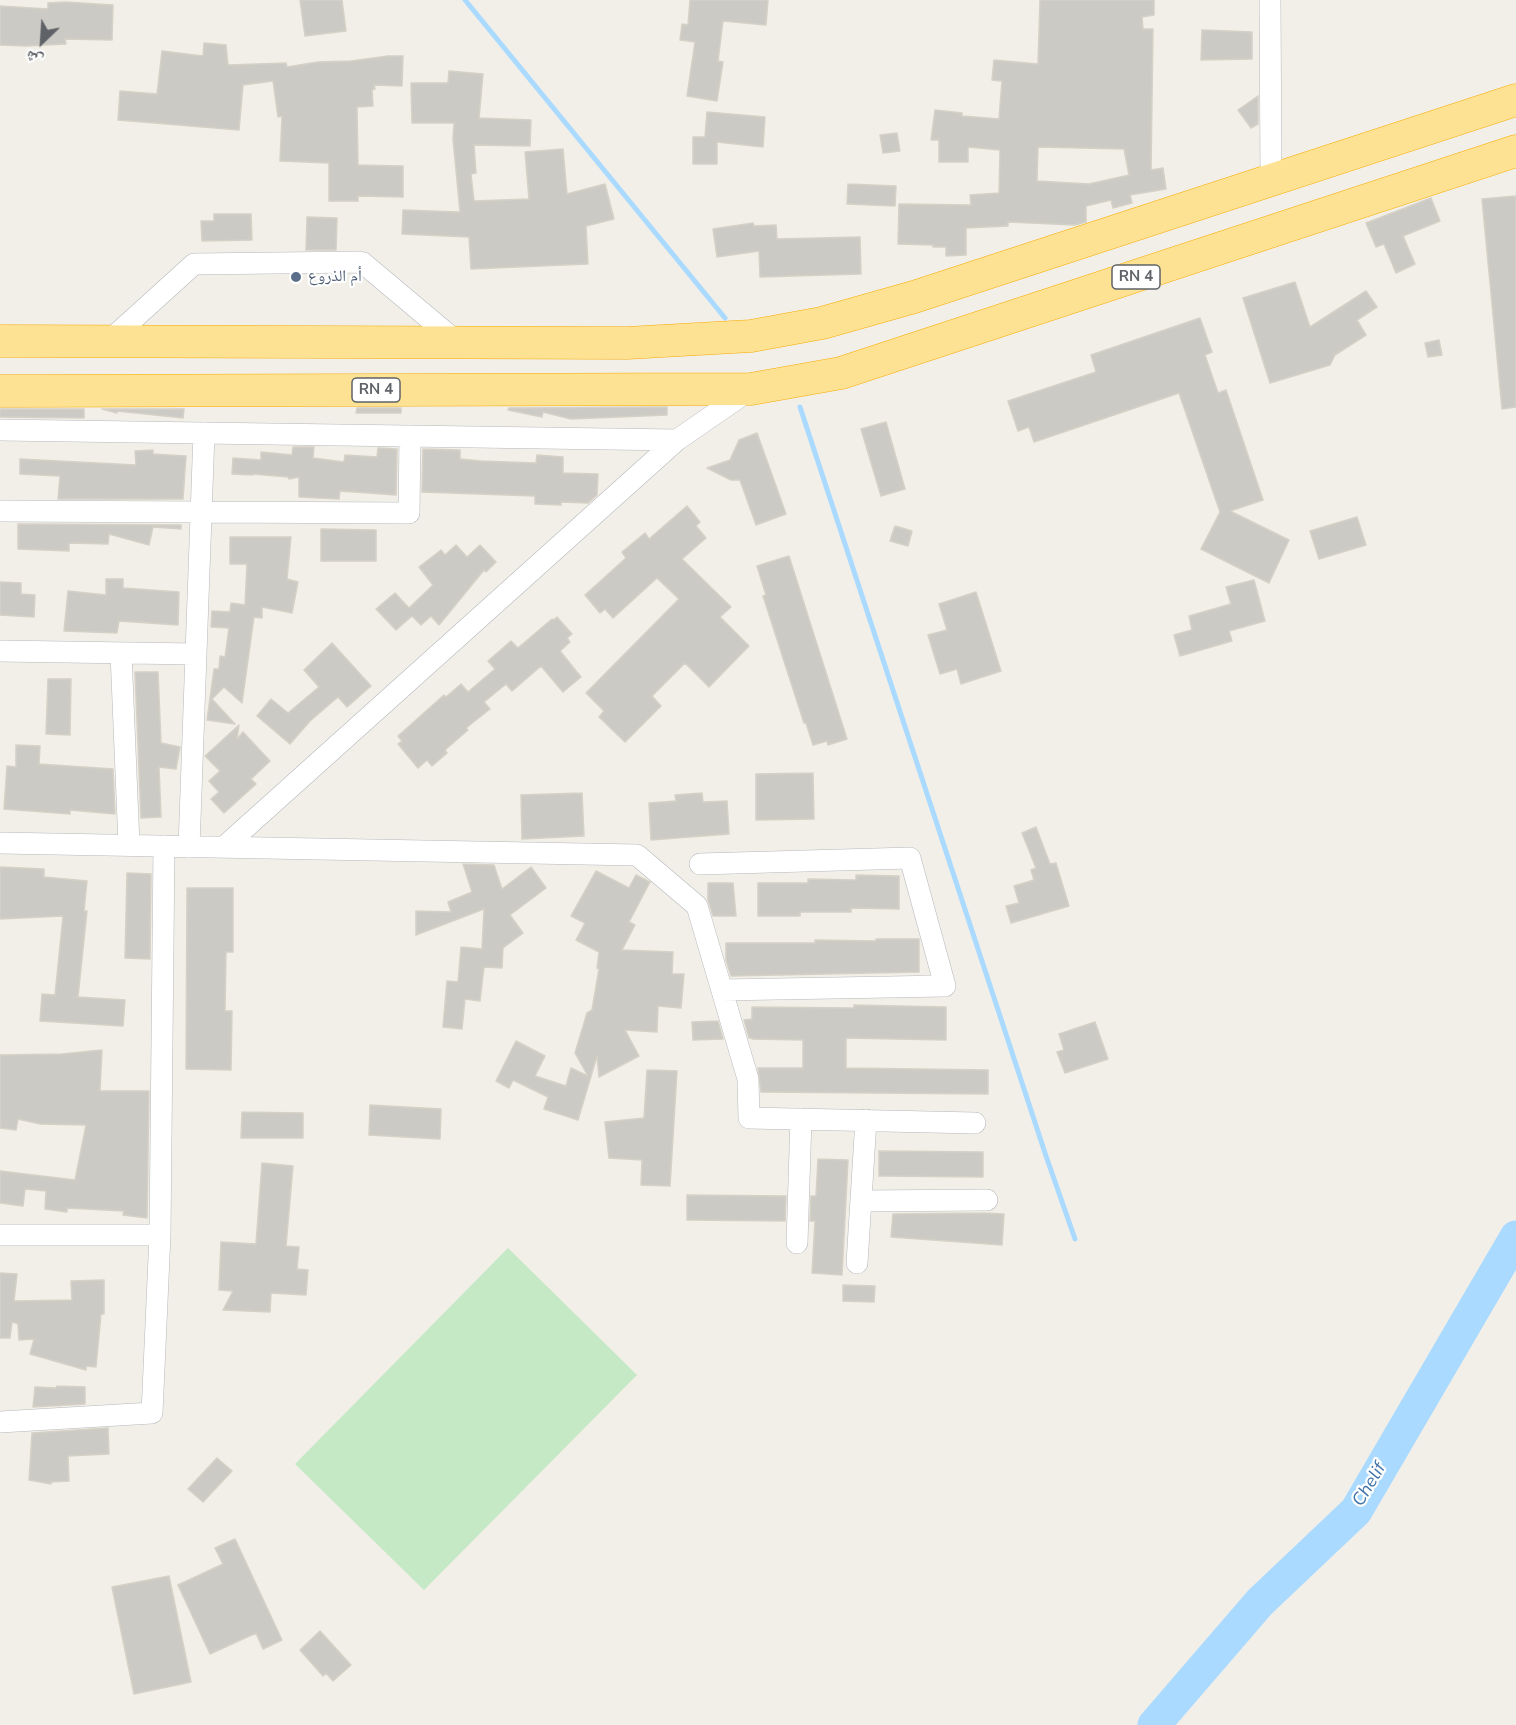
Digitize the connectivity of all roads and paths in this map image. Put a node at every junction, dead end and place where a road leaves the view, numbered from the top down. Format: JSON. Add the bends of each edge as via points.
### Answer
{"nodes":[{"id":1,"x":1270,"y":0,"type":"edge"},
{"id":2,"x":1516,"y":100,"type":"edge"},
{"id":3,"x":1516,"y":152,"type":"edge"},
{"id":4,"x":1271,"y":181,"type":"junction"},
{"id":5,"x":0,"y":341,"type":"edge"},
{"id":6,"x":109,"y":341,"type":"junction"},
{"id":7,"x":457,"y":342,"type":"junction"},
{"id":8,"x":752,"y":389,"type":"junction"},
{"id":9,"x":0,"y":391,"type":"edge"},
{"id":10,"x":0,"y":430,"type":"edge"},
{"id":11,"x":204,"y":433,"type":"junction"},
{"id":12,"x":410,"y":436,"type":"junction"},
{"id":13,"x":676,"y":440,"type":"junction"},
{"id":14,"x":0,"y":511,"type":"edge"},
{"id":15,"x":201,"y":512,"type":"junction"},
{"id":16,"x":0,"y":651,"type":"edge"},
{"id":17,"x":121,"y":653,"type":"junction"},
{"id":18,"x":195,"y":654,"type":"junction"},
{"id":19,"x":0,"y":843,"type":"edge"},
{"id":20,"x":129,"y":845,"type":"junction"},
{"id":21,"x":164,"y":846,"type":"junction"},
{"id":22,"x":189,"y":847,"type":"junction"},
{"id":23,"x":224,"y":847,"type":"junction"},
{"id":24,"x":700,"y":864,"type":"dead end"},
{"id":25,"x":722,"y":990,"type":"junction"},
{"id":26,"x":801,"y":1119,"type":"junction"},
{"id":27,"x":866,"y":1120,"type":"junction"},
{"id":28,"x":975,"y":1123,"type":"dead end"},
{"id":29,"x":987,"y":1200,"type":"dead end"},
{"id":30,"x":861,"y":1201,"type":"junction"},
{"id":31,"x":0,"y":1235,"type":"edge"},
{"id":32,"x":160,"y":1235,"type":"junction"},
{"id":33,"x":797,"y":1243,"type":"dead end"},
{"id":34,"x":857,"y":1263,"type":"dead end"},
{"id":35,"x":0,"y":1422,"type":"edge"}],
"edges":[{"from":1,"to":4,"type":"street"},
{"from":2,"to":4,"type":"highway"},
{"from":3,"to":8,"type":"highway","number":"RN 4","via":[[841,373]]},
{"from":4,"to":7,"type":"highway","via":[[822,323],[751,336],[627,343]]},
{"from":5,"to":6,"type":"highway"},
{"from":6,"to":7,"type":"highway"},
{"from":6,"to":7,"type":"street","via":[[194,264],[359,262]]},
{"from":8,"to":9,"type":"highway","number":"RN 4"},
{"from":8,"to":13,"type":"street"},
{"from":10,"to":11,"type":"street"},
{"from":11,"to":12,"type":"street"},
{"from":11,"to":15,"type":"street"},
{"from":12,"to":13,"type":"street"},
{"from":12,"to":15,"type":"street","via":[[409,513]]},
{"from":13,"to":23,"type":"street"},
{"from":14,"to":15,"type":"street"},
{"from":15,"to":18,"type":"street"},
{"from":16,"to":17,"type":"street"},
{"from":17,"to":18,"type":"street"},
{"from":17,"to":20,"type":"street"},
{"from":18,"to":22,"type":"street"},
{"from":19,"to":20,"type":"street"},
{"from":20,"to":21,"type":"street"},
{"from":21,"to":22,"type":"street"},
{"from":21,"to":32,"type":"street"},
{"from":22,"to":23,"type":"street"},
{"from":23,"to":25,"type":"street","via":[[637,855],[698,906]]},
{"from":24,"to":25,"type":"street","via":[[910,858],[945,986]]},
{"from":25,"to":26,"type":"street","via":[[748,1079],[749,1118]]},
{"from":26,"to":27,"type":"street"},
{"from":26,"to":33,"type":"street"},
{"from":27,"to":28,"type":"street"},
{"from":27,"to":30,"type":"street"},
{"from":29,"to":30,"type":"street"},
{"from":30,"to":34,"type":"street"},
{"from":31,"to":32,"type":"street"},
{"from":32,"to":35,"type":"street","via":[[152,1413]]}]}
